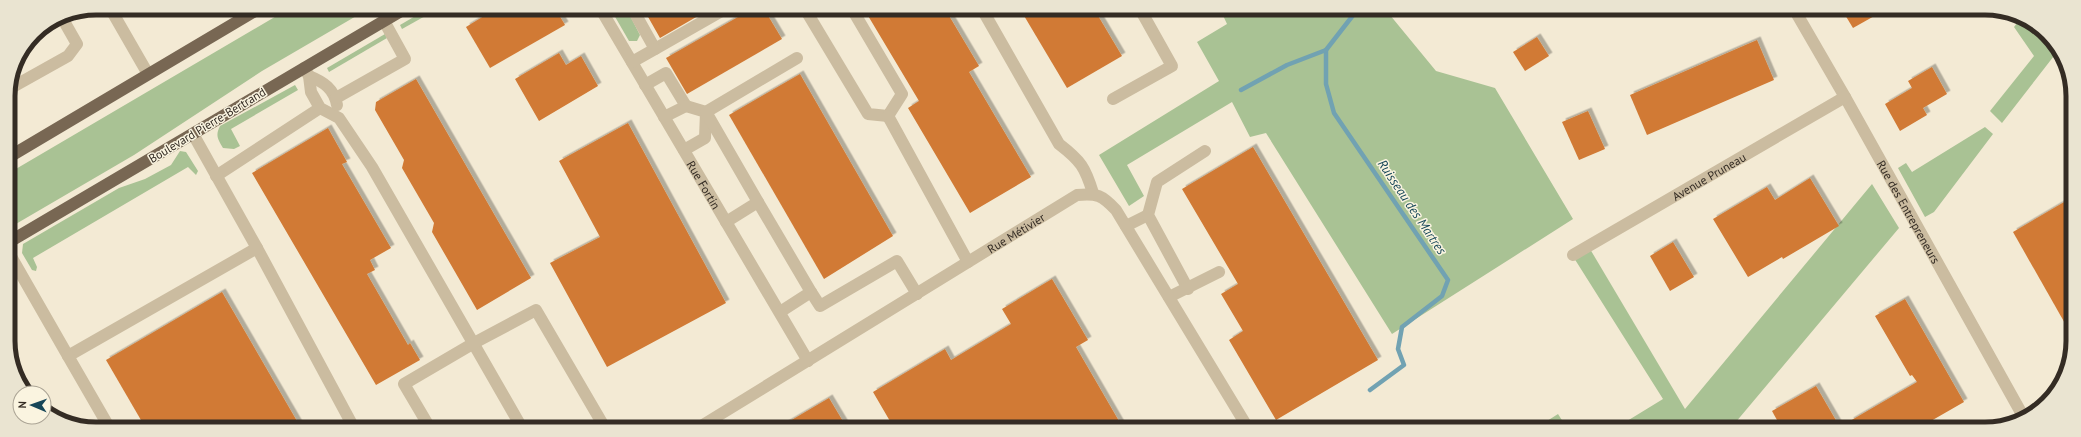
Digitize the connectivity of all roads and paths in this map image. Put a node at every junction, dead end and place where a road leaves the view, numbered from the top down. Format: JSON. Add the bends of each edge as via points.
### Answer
{"nodes":[{"id":1,"x":114,"y":15,"type":"edge"},
{"id":2,"x":248,"y":15,"type":"edge"},
{"id":3,"x":394,"y":15,"type":"edge"},
{"id":4,"x":604,"y":15,"type":"edge"},
{"id":5,"x":636,"y":15,"type":"edge"},
{"id":6,"x":713,"y":15,"type":"edge"},
{"id":7,"x":809,"y":15,"type":"edge"},
{"id":8,"x":856,"y":15,"type":"edge"},
{"id":9,"x":985,"y":15,"type":"edge"},
{"id":10,"x":1143,"y":15,"type":"edge"},
{"id":11,"x":1797,"y":15,"type":"edge"},
{"id":12,"x":64,"y":21,"type":"edge"},
{"id":13,"x":384,"y":21,"type":"junction"},
{"id":14,"x":655,"y":49,"type":"junction"},
{"id":15,"x":797,"y":58,"type":"dead end"},
{"id":16,"x":632,"y":62,"type":"junction"},
{"id":17,"x":307,"y":72,"type":"junction"},
{"id":18,"x":148,"y":74,"type":"junction"},
{"id":19,"x":16,"y":84,"type":"edge"},
{"id":20,"x":645,"y":85,"type":"junction"},
{"id":21,"x":1845,"y":97,"type":"junction"},
{"id":22,"x":336,"y":98,"type":"junction"},
{"id":23,"x":1113,"y":99,"type":"dead end"},
{"id":24,"x":686,"y":106,"type":"junction"},
{"id":25,"x":320,"y":108,"type":"junction"},
{"id":26,"x":706,"y":112,"type":"junction"},
{"id":27,"x":888,"y":116,"type":"junction"},
{"id":28,"x":664,"y":117,"type":"junction"},
{"id":29,"x":339,"y":118,"type":"junction"},
{"id":30,"x":193,"y":134,"type":"junction"},
{"id":31,"x":684,"y":150,"type":"junction"},
{"id":32,"x":1205,"y":150,"type":"dead end"},
{"id":33,"x":15,"y":153,"type":"edge"},
{"id":34,"x":216,"y":176,"type":"junction"},
{"id":35,"x":1094,"y":193,"type":"junction"},
{"id":36,"x":758,"y":202,"type":"junction"},
{"id":37,"x":1148,"y":214,"type":"junction"},
{"id":38,"x":726,"y":222,"type":"junction"},
{"id":39,"x":1126,"y":226,"type":"junction"},
{"id":40,"x":15,"y":238,"type":"edge"},
{"id":41,"x":257,"y":248,"type":"junction"},
{"id":42,"x":1573,"y":254,"type":"dead end"},
{"id":43,"x":968,"y":262,"type":"junction"},
{"id":44,"x":15,"y":263,"type":"edge"},
{"id":45,"x":1219,"y":272,"type":"dead end"},
{"id":46,"x":1188,"y":289,"type":"junction"},
{"id":47,"x":812,"y":292,"type":"junction"},
{"id":48,"x":917,"y":294,"type":"junction"},
{"id":49,"x":1169,"y":297,"type":"junction"},
{"id":50,"x":780,"y":312,"type":"junction"},
{"id":51,"x":474,"y":342,"type":"junction"},
{"id":52,"x":68,"y":356,"type":"junction"},
{"id":53,"x":808,"y":361,"type":"junction"},
{"id":54,"x":2021,"y":413,"type":"edge"},
{"id":55,"x":106,"y":422,"type":"edge"},
{"id":56,"x":351,"y":422,"type":"edge"},
{"id":57,"x":426,"y":422,"type":"edge"},
{"id":58,"x":519,"y":422,"type":"edge"},
{"id":59,"x":601,"y":422,"type":"edge"},
{"id":60,"x":708,"y":422,"type":"edge"},
{"id":61,"x":1244,"y":422,"type":"edge"}],
"edges":[{"from":1,"to":18,"type":"street"},
{"from":2,"to":18,"type":"main road"},
{"from":3,"to":13,"type":"main road","name":"Boulevard Pierre-Bertrand"},
{"from":4,"to":16,"type":"street","name":"Rue Fortin"},
{"from":5,"to":14,"type":"street"},
{"from":6,"to":14,"type":"street"},
{"from":7,"to":27,"type":"street","via":[[868,114]]},
{"from":8,"to":27,"type":"street","via":[[902,94]]},
{"from":9,"to":35,"type":"street","via":[[1058,144],[1086,169]]},
{"from":10,"to":23,"type":"street","via":[[1172,66]]},
{"from":11,"to":21,"type":"street","name":"Rue des Entrepreneurs"},
{"from":12,"to":19,"type":"street","via":[[77,44],[68,56]]},
{"from":13,"to":17,"type":"main road","name":"Boulevard Pierre-Bertrand"},
{"from":13,"to":22,"type":"street","via":[[404,59]]},
{"from":14,"to":16,"type":"street"},
{"from":15,"to":26,"type":"street"},
{"from":16,"to":20,"type":"street","name":"Rue Fortin"},
{"from":17,"to":22,"type":"street","via":[[325,83]]},
{"from":17,"to":25,"type":"street","via":[[311,92]]},
{"from":17,"to":30,"type":"main road","name":"Boulevard Pierre-Bertrand"},
{"from":18,"to":33,"type":"main road"},
{"from":20,"to":24,"type":"street","via":[[666,73]]},
{"from":20,"to":28,"type":"street","name":"Rue Fortin"},
{"from":21,"to":42,"type":"street","name":"Avenue Pruneau"},
{"from":21,"to":54,"type":"street","name":"Rue des Entrepreneurs"},
{"from":22,"to":29,"type":"street"},
{"from":24,"to":26,"type":"street"},
{"from":24,"to":28,"type":"street"},
{"from":25,"to":29,"type":"street"},
{"from":25,"to":34,"type":"street"},
{"from":26,"to":31,"type":"street","via":[[705,138]]},
{"from":26,"to":36,"type":"street"},
{"from":27,"to":43,"type":"street"},
{"from":28,"to":31,"type":"street","name":"Rue Fortin"},
{"from":29,"to":51,"type":"street","via":[[372,167]]},
{"from":30,"to":34,"type":"street"},
{"from":30,"to":40,"type":"main road","name":"Boulevard Pierre-Bertrand"},
{"from":31,"to":38,"type":"street","name":"Rue Fortin"},
{"from":32,"to":37,"type":"street","via":[[1157,182]]},
{"from":34,"to":41,"type":"street"},
{"from":35,"to":39,"type":"street","via":[[1106,199]]},
{"from":35,"to":43,"type":"street","name":"Rue Métivier","via":[[1077,195]]},
{"from":36,"to":38,"type":"street"},
{"from":36,"to":47,"type":"street"},
{"from":37,"to":39,"type":"street"},
{"from":37,"to":46,"type":"street"},
{"from":38,"to":50,"type":"street","name":"Rue Fortin"},
{"from":39,"to":49,"type":"street"},
{"from":41,"to":52,"type":"street"},
{"from":41,"to":56,"type":"street"},
{"from":43,"to":48,"type":"street","name":"Rue Métivier"},
{"from":44,"to":52,"type":"street"},
{"from":45,"to":46,"type":"street"},
{"from":46,"to":49,"type":"street"},
{"from":47,"to":48,"type":"street","via":[[820,306],[897,260]]},
{"from":47,"to":50,"type":"street"},
{"from":48,"to":53,"type":"street","name":"Rue Métivier"},
{"from":49,"to":61,"type":"street"},
{"from":50,"to":53,"type":"street","name":"Rue Fortin"},
{"from":51,"to":57,"type":"street","via":[[404,384]]},
{"from":51,"to":58,"type":"street"},
{"from":51,"to":59,"type":"street","via":[[536,310]]},
{"from":52,"to":55,"type":"street"},
{"from":53,"to":60,"type":"street","name":"Rue Métivier"}]}
